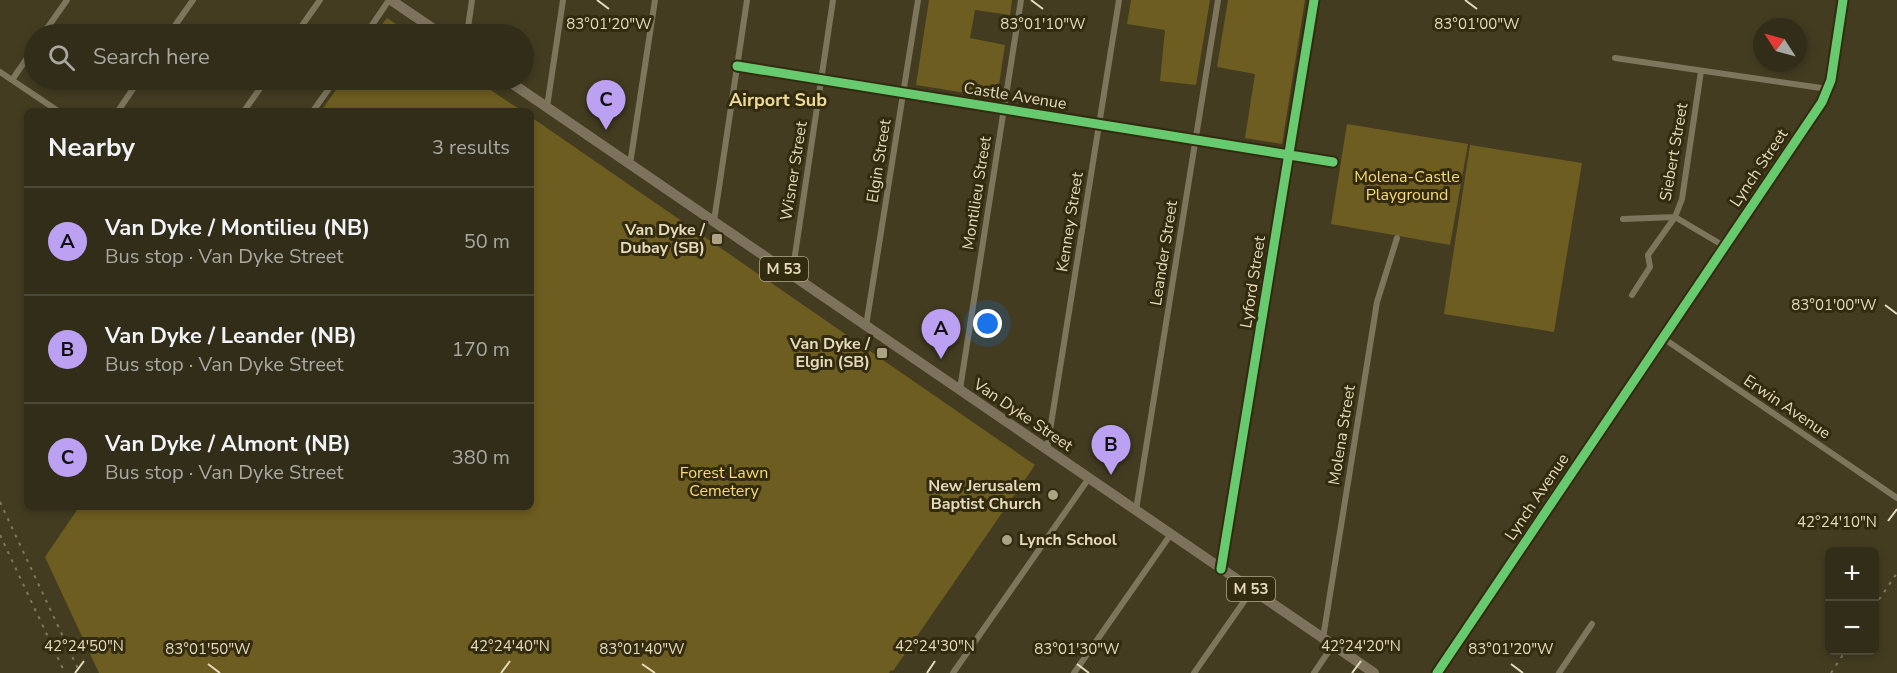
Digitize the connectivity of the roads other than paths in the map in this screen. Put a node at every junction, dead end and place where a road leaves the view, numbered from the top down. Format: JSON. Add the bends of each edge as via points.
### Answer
{"nodes":[{"id":1,"x":67,"y":0,"type":"edge"},
{"id":2,"x":193,"y":0,"type":"edge"},
{"id":3,"x":320,"y":0,"type":"edge"},
{"id":4,"x":390,"y":0,"type":"edge"},
{"id":5,"x":472,"y":0,"type":"edge"},
{"id":6,"x":563,"y":0,"type":"edge"},
{"id":7,"x":654,"y":0,"type":"edge"},
{"id":8,"x":747,"y":0,"type":"edge"},
{"id":9,"x":833,"y":0,"type":"edge"},
{"id":10,"x":918,"y":0,"type":"edge"},
{"id":11,"x":1021,"y":0,"type":"edge"},
{"id":12,"x":1119,"y":0,"type":"edge"},
{"id":13,"x":1218,"y":0,"type":"edge"},
{"id":14,"x":1314,"y":0,"type":"edge"},
{"id":15,"x":1843,"y":0,"type":"edge"},
{"id":16,"x":50,"y":24,"type":"edge"},
{"id":17,"x":177,"y":24,"type":"edge"},
{"id":18,"x":303,"y":24,"type":"edge"},
{"id":19,"x":373,"y":24,"type":"edge"},
{"id":20,"x":426,"y":24,"type":"edge"},
{"id":21,"x":468,"y":24,"type":"edge"},
{"id":22,"x":1615,"y":58,"type":"dead end"},
{"id":23,"x":24,"y":63,"type":"edge"},
{"id":24,"x":737,"y":66,"type":"junction"},
{"id":25,"x":1701,"y":70,"type":"junction"},
{"id":26,"x":0,"y":72,"type":"edge"},
{"id":27,"x":12,"y":80,"type":"junction"},
{"id":28,"x":821,"y":80,"type":"junction"},
{"id":29,"x":24,"y":88,"type":"edge"},
{"id":30,"x":1828,"y":89,"type":"junction"},
{"id":31,"x":27,"y":90,"type":"edge"},
{"id":32,"x":132,"y":90,"type":"edge"},
{"id":33,"x":259,"y":90,"type":"edge"},
{"id":34,"x":328,"y":90,"type":"edge"},
{"id":35,"x":521,"y":90,"type":"edge"},
{"id":36,"x":903,"y":93,"type":"junction"},
{"id":37,"x":546,"y":107,"type":"junction"},
{"id":38,"x":54,"y":108,"type":"edge"},
{"id":39,"x":120,"y":108,"type":"edge"},
{"id":40,"x":246,"y":108,"type":"edge"},
{"id":41,"x":315,"y":108,"type":"edge"},
{"id":42,"x":1003,"y":110,"type":"junction"},
{"id":43,"x":1099,"y":125,"type":"junction"},
{"id":44,"x":1196,"y":141,"type":"junction"},
{"id":45,"x":1289,"y":156,"type":"junction"},
{"id":46,"x":1334,"y":162,"type":"dead end"},
{"id":47,"x":630,"y":164,"type":"junction"},
{"id":48,"x":1675,"y":217,"type":"junction"},
{"id":49,"x":1623,"y":219,"type":"dead end"},
{"id":50,"x":714,"y":221,"type":"junction"},
{"id":51,"x":1397,"y":238,"type":"dead end"},
{"id":52,"x":1724,"y":246,"type":"junction"},
{"id":53,"x":792,"y":274,"type":"junction"},
{"id":54,"x":1632,"y":295,"type":"dead end"},
{"id":55,"x":866,"y":326,"type":"junction"},
{"id":56,"x":1663,"y":338,"type":"junction"},
{"id":57,"x":960,"y":389,"type":"junction"},
{"id":58,"x":1047,"y":449,"type":"junction"},
{"id":59,"x":1089,"y":478,"type":"junction"},
{"id":60,"x":1897,"y":498,"type":"edge"},
{"id":61,"x":1136,"y":510,"type":"junction"},
{"id":62,"x":1171,"y":534,"type":"junction"},
{"id":63,"x":1221,"y":568,"type":"junction"},
{"id":64,"x":1252,"y":590,"type":"junction"},
{"id":65,"x":1592,"y":624,"type":"dead end"},
{"id":66,"x":1323,"y":638,"type":"junction"},
{"id":67,"x":1333,"y":645,"type":"junction"},
{"id":68,"x":953,"y":673,"type":"edge"},
{"id":69,"x":1074,"y":673,"type":"edge"},
{"id":70,"x":1194,"y":673,"type":"edge"},
{"id":71,"x":1314,"y":673,"type":"edge"},
{"id":72,"x":1374,"y":673,"type":"edge"},
{"id":73,"x":1437,"y":673,"type":"edge"},
{"id":74,"x":1559,"y":673,"type":"edge"}],
"edges":[{"from":1,"to":16,"type":"street"},
{"from":2,"to":17,"type":"street"},
{"from":3,"to":18,"type":"street"},
{"from":4,"to":19,"type":"street"},
{"from":4,"to":20,"type":"main road"},
{"from":5,"to":21,"type":"street"},
{"from":6,"to":37,"type":"street"},
{"from":7,"to":47,"type":"street"},
{"from":8,"to":24,"type":"street"},
{"from":9,"to":28,"type":"street","name":"Wisner Street"},
{"from":10,"to":36,"type":"street","name":"Elgin Street"},
{"from":11,"to":42,"type":"street","name":"Montilieu Street"},
{"from":12,"to":43,"type":"street","name":"Kenney Street"},
{"from":13,"to":44,"type":"street","name":"Leander Street"},
{"from":14,"to":45,"type":"street","name":"Lyford Street"},
{"from":15,"to":30,"type":"street","name":"Lynch Street"},
{"from":22,"to":25,"type":"street"},
{"from":23,"to":27,"type":"street"},
{"from":24,"to":28,"type":"street","name":"Castle Avenue"},
{"from":24,"to":50,"type":"street"},
{"from":25,"to":30,"type":"street"},
{"from":25,"to":48,"type":"street","name":"Siebert Street","via":[[1682,199]]},
{"from":26,"to":27,"type":"street"},
{"from":27,"to":29,"type":"street"},
{"from":28,"to":36,"type":"street","name":"Castle Avenue"},
{"from":28,"to":53,"type":"street","name":"Wisner Street"},
{"from":30,"to":52,"type":"street","name":"Lynch Street"},
{"from":31,"to":38,"type":"street"},
{"from":32,"to":39,"type":"street"},
{"from":33,"to":40,"type":"street"},
{"from":34,"to":41,"type":"street"},
{"from":35,"to":37,"type":"main road","name":"Van Dyke Street","number":"M 53"},
{"from":36,"to":42,"type":"street","name":"Castle Avenue"},
{"from":36,"to":55,"type":"street","name":"Elgin Street"},
{"from":37,"to":47,"type":"main road","name":"Van Dyke Street","number":"M 53"},
{"from":42,"to":43,"type":"street","name":"Castle Avenue"},
{"from":42,"to":57,"type":"street","name":"Montilieu Street"},
{"from":43,"to":44,"type":"street","name":"Castle Avenue"},
{"from":43,"to":58,"type":"street","name":"Kenney Street"},
{"from":44,"to":45,"type":"street","name":"Castle Avenue"},
{"from":44,"to":61,"type":"street","name":"Leander Street"},
{"from":45,"to":46,"type":"street","name":"Castle Avenue"},
{"from":45,"to":63,"type":"street","name":"Lyford Street"},
{"from":47,"to":50,"type":"main road","name":"Van Dyke Street","number":"M 53"},
{"from":48,"to":49,"type":"street"},
{"from":48,"to":52,"type":"street"},
{"from":48,"to":54,"type":"street","name":"Siebert Street","via":[[1648,255],[1650,267]]},
{"from":50,"to":53,"type":"main road","name":"Van Dyke Street","number":"M 53"},
{"from":51,"to":66,"type":"street","name":"Molena Street","via":[[1377,302]]},
{"from":52,"to":56,"type":"street","name":"Lynch Street"},
{"from":53,"to":55,"type":"main road","name":"Van Dyke Street","number":"M 53"},
{"from":55,"to":57,"type":"main road","name":"Van Dyke Street","number":"M 53"},
{"from":56,"to":60,"type":"street","name":"Erwin Avenue"},
{"from":56,"to":73,"type":"street","name":"Lynch Avenue"},
{"from":57,"to":58,"type":"main road","name":"Van Dyke Street","number":"M 53"},
{"from":58,"to":59,"type":"main road","name":"Van Dyke Street","number":"M 53"},
{"from":59,"to":61,"type":"main road","name":"Van Dyke Street","number":"M 53"},
{"from":59,"to":68,"type":"street"},
{"from":61,"to":62,"type":"main road","name":"Van Dyke Street","number":"M 53"},
{"from":62,"to":63,"type":"main road","name":"Van Dyke Street","number":"M 53"},
{"from":62,"to":69,"type":"street"},
{"from":63,"to":64,"type":"main road","name":"Van Dyke Street","number":"M 53"},
{"from":64,"to":66,"type":"main road","name":"Van Dyke Street","number":"M 53"},
{"from":64,"to":70,"type":"street"},
{"from":65,"to":74,"type":"street"},
{"from":66,"to":67,"type":"main road","name":"Van Dyke Street","number":"M 53"},
{"from":67,"to":71,"type":"street"},
{"from":67,"to":72,"type":"main road","name":"Van Dyke Street","number":"M 53"}]}
